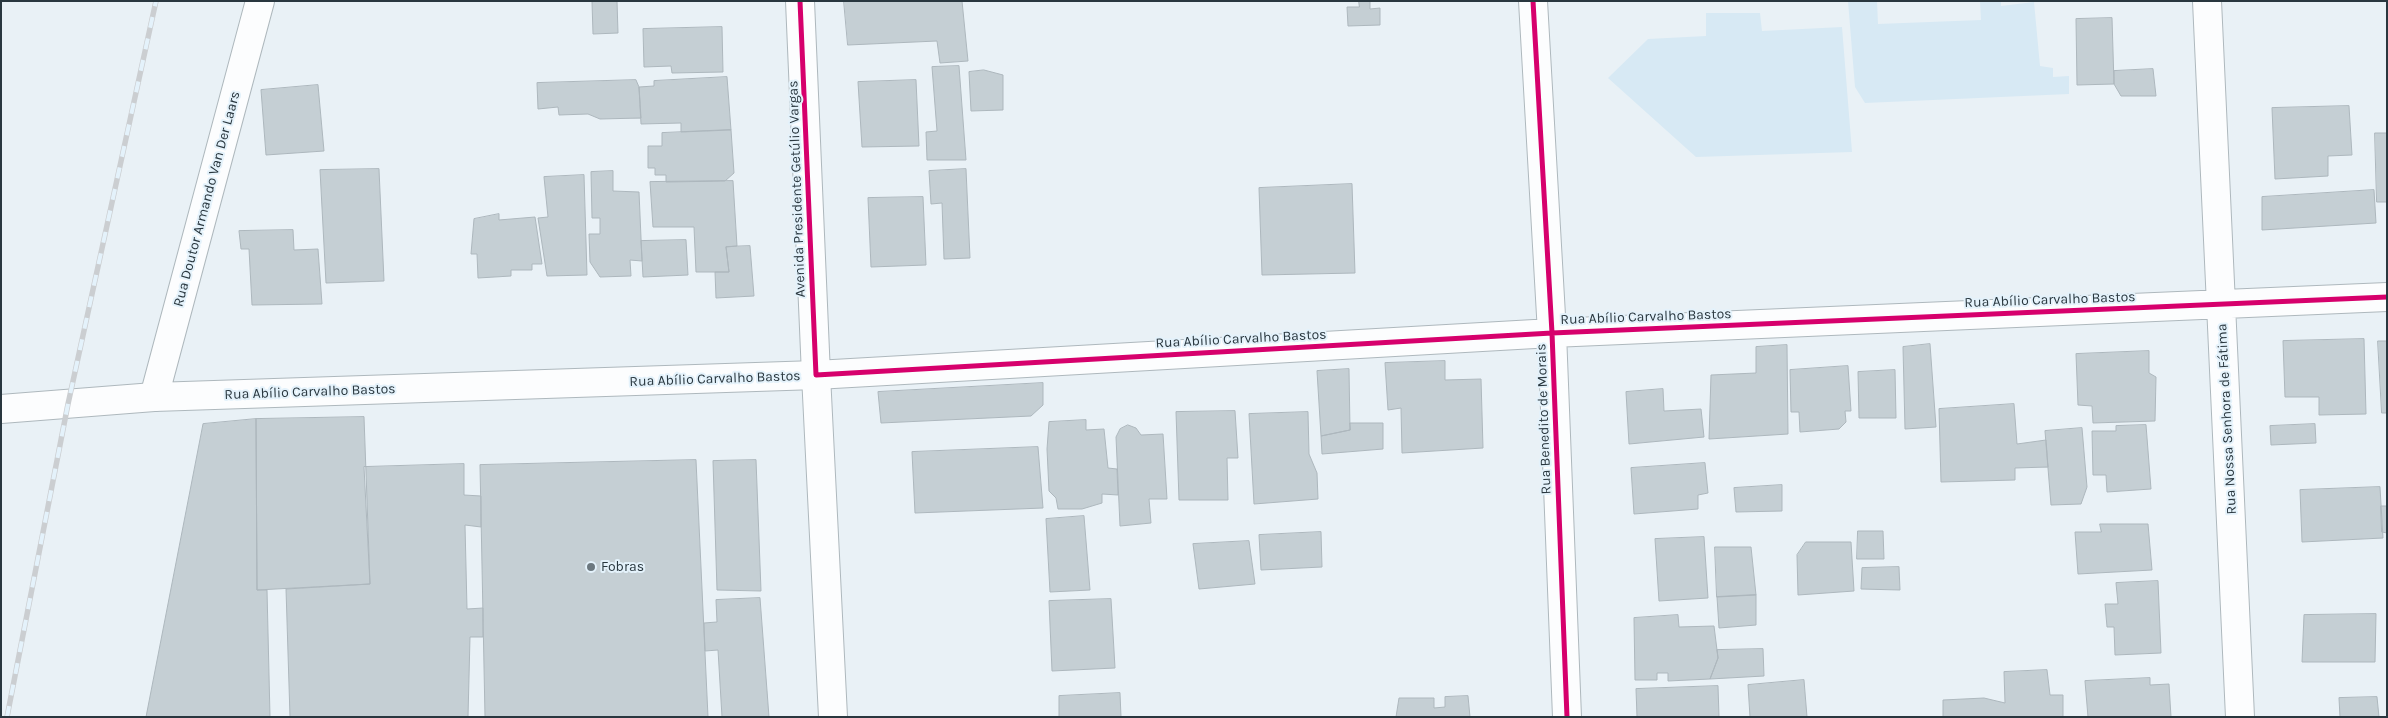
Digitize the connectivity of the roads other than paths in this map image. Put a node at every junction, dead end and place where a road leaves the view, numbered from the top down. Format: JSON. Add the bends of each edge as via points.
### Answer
{"nodes":[{"id":1,"x":260,"y":1,"type":"edge"},
{"id":2,"x":800,"y":1,"type":"edge"},
{"id":3,"x":1534,"y":1,"type":"edge"},
{"id":4,"x":2207,"y":1,"type":"edge"},
{"id":5,"x":2387,"y":297,"type":"edge"},
{"id":6,"x":2222,"y":304,"type":"junction"},
{"id":7,"x":1552,"y":333,"type":"junction"},
{"id":8,"x":816,"y":375,"type":"junction"},
{"id":9,"x":154,"y":397,"type":"junction"},
{"id":10,"x":1,"y":409,"type":"edge"},
{"id":11,"x":834,"y":717,"type":"edge"},
{"id":12,"x":1567,"y":717,"type":"edge"},
{"id":13,"x":2240,"y":717,"type":"edge"}],
"edges":[{"from":1,"to":9,"type":"street","name":"Rua Doutor Armando Van Der Laars"},
{"from":2,"to":8,"type":"street","name":"Avenida Presidente Getúlio Vargas"},
{"from":3,"to":7,"type":"street","name":"Rua Benedito de Morais"},
{"from":4,"to":6,"type":"street","name":"Rua Nossa Senhora de Fátima"},
{"from":5,"to":6,"type":"street","name":"Rua Abílio Carvalho Bastos"},
{"from":6,"to":7,"type":"street","name":"Rua Abílio Carvalho Bastos"},
{"from":6,"to":13,"type":"street","name":"Rua Nossa Senhora de Fátima"},
{"from":7,"to":8,"type":"street","name":"Rua Abílio Carvalho Bastos"},
{"from":7,"to":12,"type":"street","name":"Rua Benedito de Morais"},
{"from":8,"to":9,"type":"street","name":"Rua Abílio Carvalho Bastos"},
{"from":8,"to":11,"type":"street","name":"Avenida Presidente Getúlio Vargas"},
{"from":9,"to":10,"type":"street","name":"Rua Abílio Carvalho Bastos"}]}
